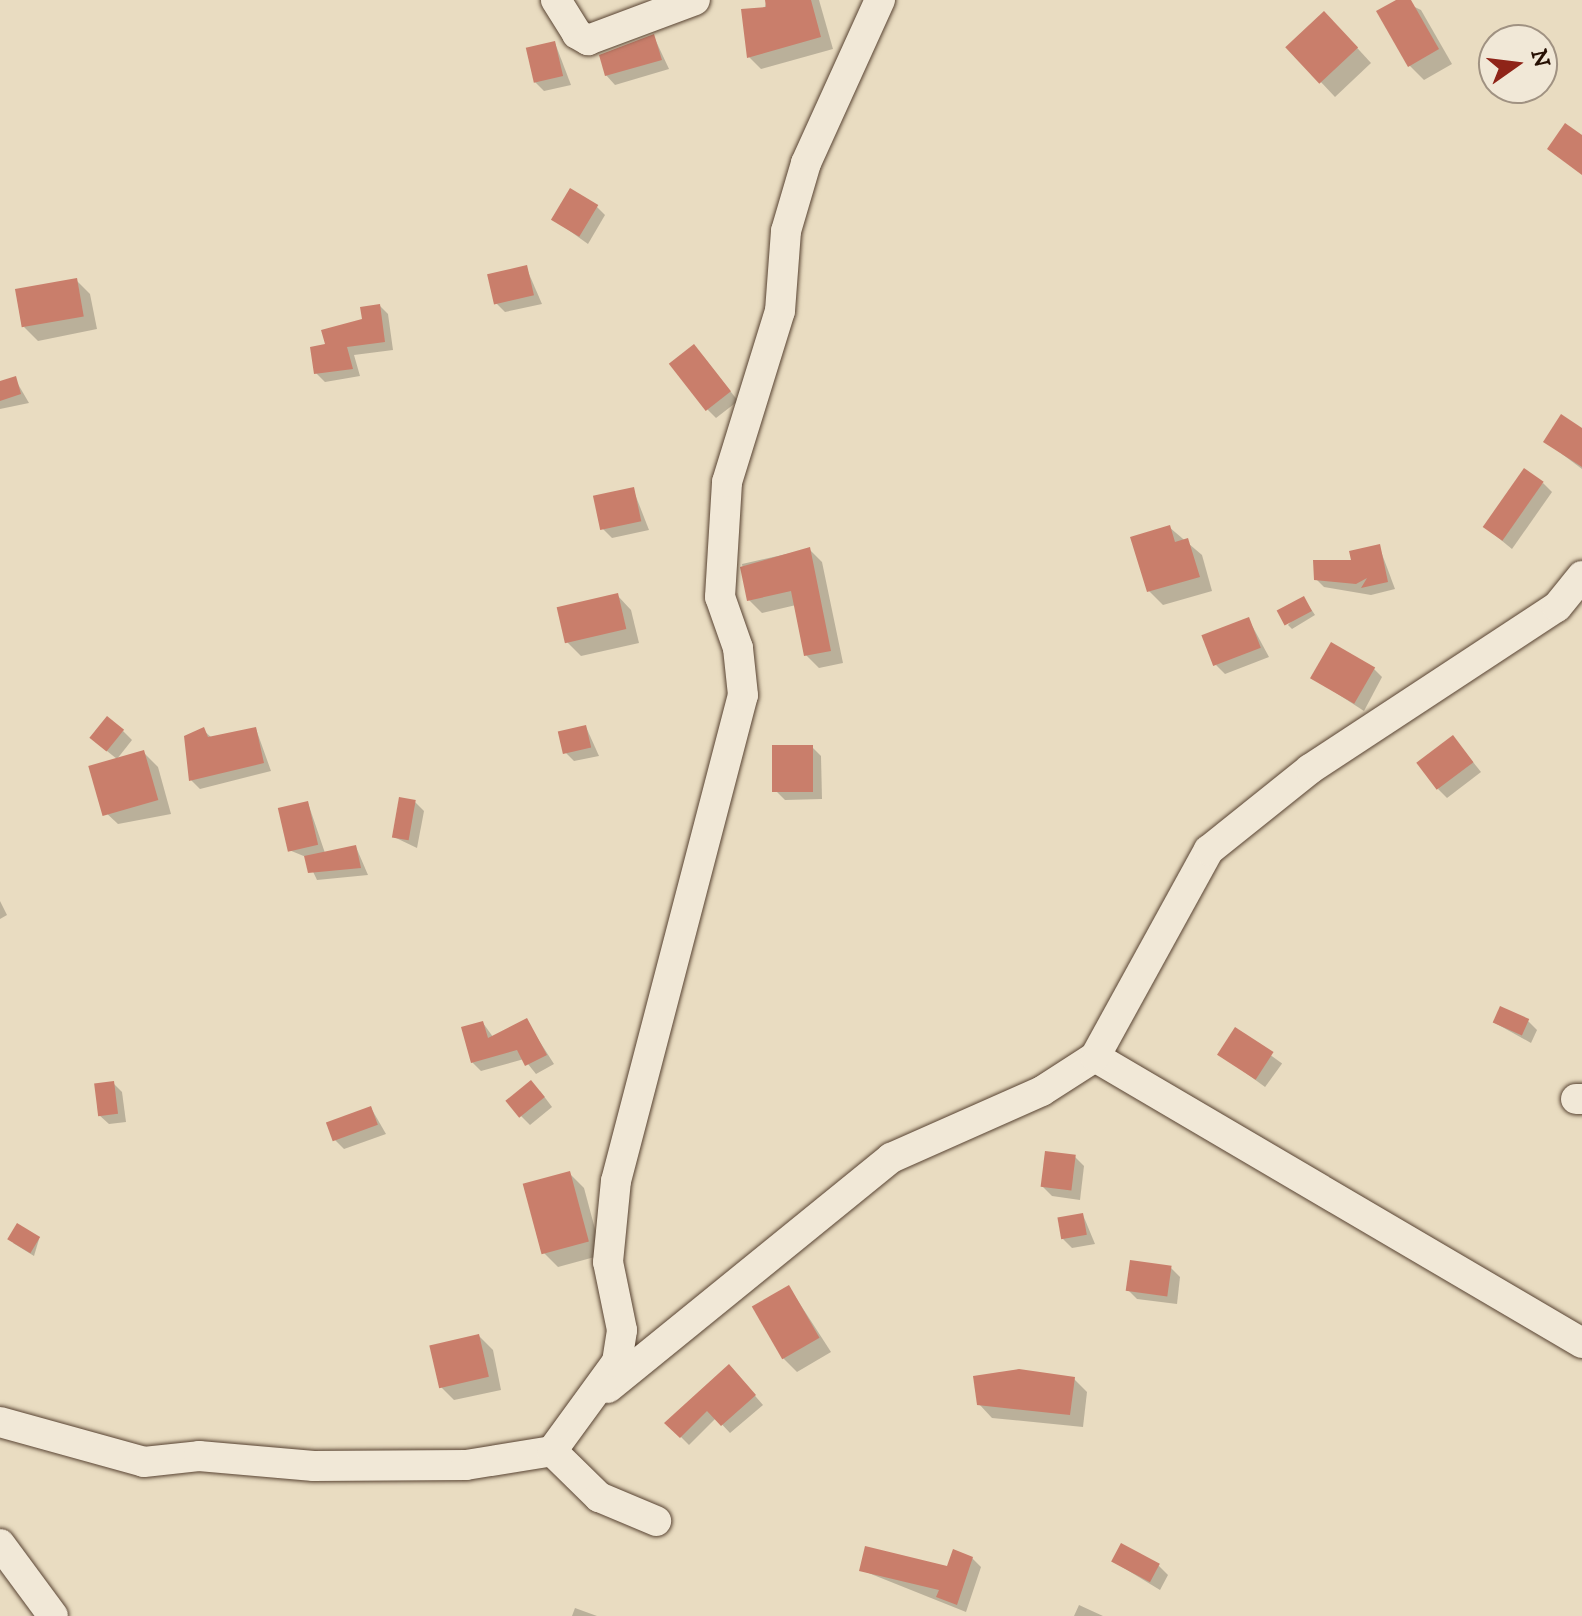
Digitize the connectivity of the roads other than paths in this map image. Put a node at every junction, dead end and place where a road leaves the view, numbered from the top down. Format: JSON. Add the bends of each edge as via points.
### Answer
{"nodes":[{"id":1,"x":556,"y":0,"type":"edge"},
{"id":2,"x":695,"y":0,"type":"edge"},
{"id":3,"x":880,"y":0,"type":"edge"},
{"id":4,"x":1582,"y":576,"type":"edge"},
{"id":5,"x":1095,"y":1057,"type":"junction"},
{"id":6,"x":1582,"y":1343,"type":"edge"},
{"id":7,"x":586,"y":1406,"type":"junction"},
{"id":8,"x":0,"y":1422,"type":"edge"},
{"id":9,"x":552,"y":1451,"type":"junction"},
{"id":10,"x":656,"y":1521,"type":"dead end"},
{"id":11,"x":0,"y":1544,"type":"edge"},
{"id":12,"x":53,"y":1616,"type":"edge"}],
"edges":[{"from":1,"to":2,"type":"street","via":[[577,34],[588,40]]},
{"from":3,"to":7,"type":"street","via":[[806,163],[786,231],[780,311],[727,482],[720,597],[738,648],[743,695],[616,1181],[608,1262],[622,1330],[617,1362]]},
{"from":4,"to":5,"type":"street","via":[[1557,607],[1310,769],[1209,850]]},
{"from":5,"to":6,"type":"street"},
{"from":5,"to":7,"type":"street","via":[[1042,1091],[891,1158]]},
{"from":7,"to":9,"type":"street"},
{"from":8,"to":9,"type":"street","via":[[144,1462],[212,1456],[314,1466],[466,1465]]},
{"from":9,"to":10,"type":"street","via":[[599,1497]]},
{"from":11,"to":12,"type":"street"}]}
